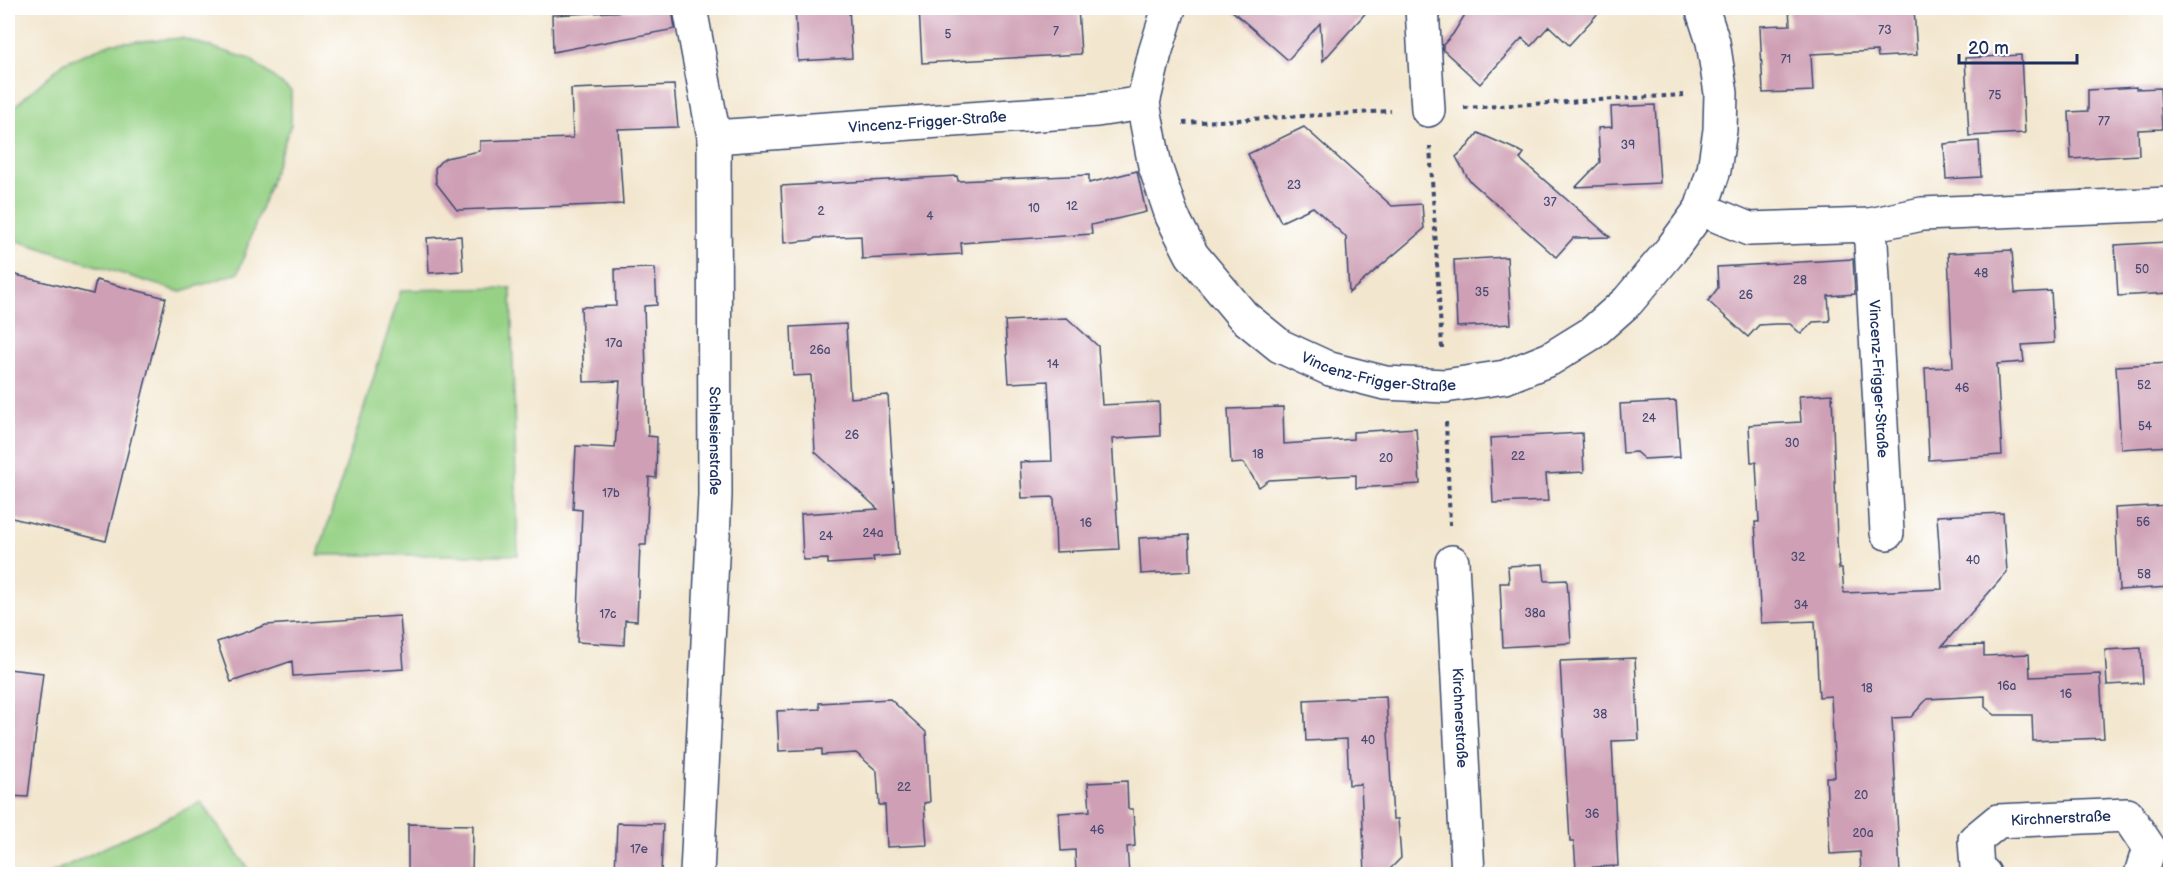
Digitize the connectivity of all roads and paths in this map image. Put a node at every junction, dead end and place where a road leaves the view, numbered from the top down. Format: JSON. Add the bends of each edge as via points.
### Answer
{"nodes":[{"id":1,"x":690,"y":8,"type":"edge"},
{"id":2,"x":1169,"y":8,"type":"edge"},
{"id":3,"x":1422,"y":8,"type":"edge"},
{"id":4,"x":1702,"y":8,"type":"edge"},
{"id":5,"x":1143,"y":103,"type":"junction"},
{"id":6,"x":1428,"y":110,"type":"joint"},
{"id":7,"x":714,"y":137,"type":"junction"},
{"id":8,"x":2170,"y":204,"type":"edge"},
{"id":9,"x":1701,"y":209,"type":"junction"},
{"id":10,"x":1870,"y":225,"type":"junction"},
{"id":11,"x":1445,"y":386,"type":"junction"},
{"id":12,"x":1887,"y":533,"type":"dead end"},
{"id":13,"x":1452,"y":562,"type":"joint"},
{"id":14,"x":697,"y":874,"type":"edge"},
{"id":15,"x":1468,"y":874,"type":"edge"},
{"id":16,"x":1984,"y":874,"type":"edge"},
{"id":17,"x":2141,"y":874,"type":"edge"}],
"edges":[{"from":1,"to":7,"type":"street","name":"Schlesienstraße"},
{"from":2,"to":5,"type":"street","name":"Vincenz-Frigger-Straße"},
{"from":3,"to":6,"type":"street"},
{"from":4,"to":9,"type":"street","name":"Vincenz-Frigger-Straße","via":[[1713,42],[1721,93],[1714,170]]},
{"from":5,"to":7,"type":"street","name":"Vincenz-Frigger-Straße","via":[[1097,110]]},
{"from":5,"to":11,"type":"street","name":"Vincenz-Frigger-Straße","via":[[1155,166],[1172,216],[1192,255],[1243,316],[1280,346],[1330,369],[1385,383]]},
{"from":6,"to":11,"type":"path"},
{"from":7,"to":14,"type":"street","name":"Schlesienstraße","via":[[715,495]]},
{"from":8,"to":10,"type":"street","via":[[1922,214]]},
{"from":9,"to":10,"type":"street","via":[[1749,229]]},
{"from":9,"to":11,"type":"street","name":"Vincenz-Frigger-Straße","via":[[1629,301],[1592,333],[1550,359],[1505,377]]},
{"from":10,"to":12,"type":"street","name":"Vincenz-Frigger-Straße"},
{"from":11,"to":13,"type":"path"},
{"from":13,"to":15,"type":"street","name":"Kirchnerstraße"},
{"from":16,"to":17,"type":"street","name":"Kirchnerstraße","via":[[1977,868],[1975,840],[1998,821],[2127,815],[2149,848]]}]}
